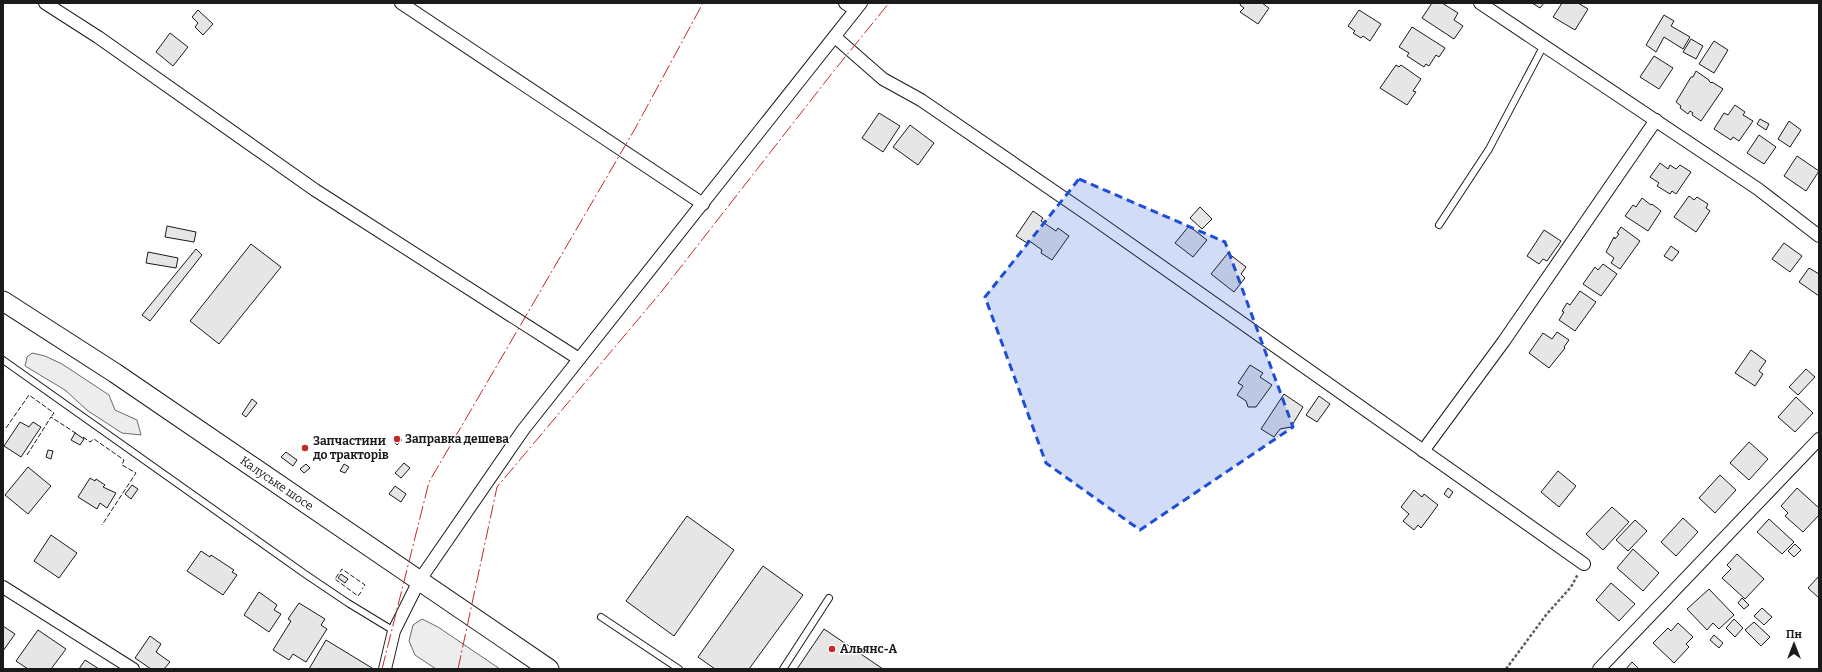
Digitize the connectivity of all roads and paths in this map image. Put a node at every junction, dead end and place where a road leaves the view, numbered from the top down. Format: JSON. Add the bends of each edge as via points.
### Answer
{"nodes":[{"id":1,"x":45,"y":3,"type":"edge"},
{"id":2,"x":401,"y":3,"type":"edge"},
{"id":3,"x":845,"y":3,"type":"edge"},
{"id":4,"x":1480,"y":3,"type":"edge"},
{"id":5,"x":858,"y":7,"type":"edge"},
{"id":6,"x":835,"y":37,"type":"junction"},
{"id":7,"x":1544,"y":46,"type":"junction"},
{"id":8,"x":1656,"y":120,"type":"junction"},
{"id":9,"x":703,"y":204,"type":"junction"},
{"id":10,"x":1439,"y":225,"type":"dead end"},
{"id":11,"x":1819,"y":236,"type":"edge"},
{"id":12,"x":3,"y":301,"type":"edge"},
{"id":13,"x":579,"y":359,"type":"junction"},
{"id":14,"x":3,"y":360,"type":"edge"},
{"id":15,"x":1819,"y":439,"type":"edge"},
{"id":16,"x":1423,"y":450,"type":"junction"},
{"id":17,"x":1584,"y":564,"type":"joint"},
{"id":18,"x":419,"y":581,"type":"junction"},
{"id":19,"x":3,"y":587,"type":"edge"},
{"id":20,"x":829,"y":598,"type":"dead end"},
{"id":21,"x":601,"y":617,"type":"dead end"},
{"id":22,"x":394,"y":631,"type":"junction"},
{"id":23,"x":133,"y":669,"type":"edge"},
{"id":24,"x":385,"y":669,"type":"edge"},
{"id":25,"x":549,"y":669,"type":"edge"},
{"id":26,"x":679,"y":669,"type":"edge"},
{"id":27,"x":783,"y":669,"type":"edge"},
{"id":28,"x":1506,"y":669,"type":"edge"},
{"id":29,"x":1599,"y":669,"type":"edge"}],
"edges":[{"from":1,"to":13,"type":"street","via":[[98,37],[315,190]]},
{"from":2,"to":9,"type":"street"},
{"from":3,"to":5,"type":"street"},
{"from":4,"to":7,"type":"street"},
{"from":5,"to":6,"type":"street"},
{"from":6,"to":9,"type":"street"},
{"from":6,"to":16,"type":"street","via":[[883,79],[921,100]]},
{"from":7,"to":8,"type":"street"},
{"from":7,"to":10,"type":"lane","via":[[1490,149]]},
{"from":8,"to":11,"type":"street","via":[[1758,189]]},
{"from":8,"to":16,"type":"street","via":[[1504,341]]},
{"from":9,"to":13,"type":"street"},
{"from":12,"to":18,"type":"main road","name":"Калуське шосе","via":[[115,373]]},
{"from":13,"to":18,"type":"street","via":[[523,430]]},
{"from":14,"to":22,"type":"lane","via":[[348,604]]},
{"from":15,"to":29,"type":"street"},
{"from":16,"to":17,"type":"street"},
{"from":17,"to":28,"type":"path","via":[[1571,587],[1546,615]]},
{"from":18,"to":22,"type":"street"},
{"from":18,"to":25,"type":"main road","name":"Калуське шосе"},
{"from":19,"to":23,"type":"street"},
{"from":20,"to":27,"type":"lane"},
{"from":21,"to":26,"type":"lane"},
{"from":22,"to":24,"type":"street"}]}
